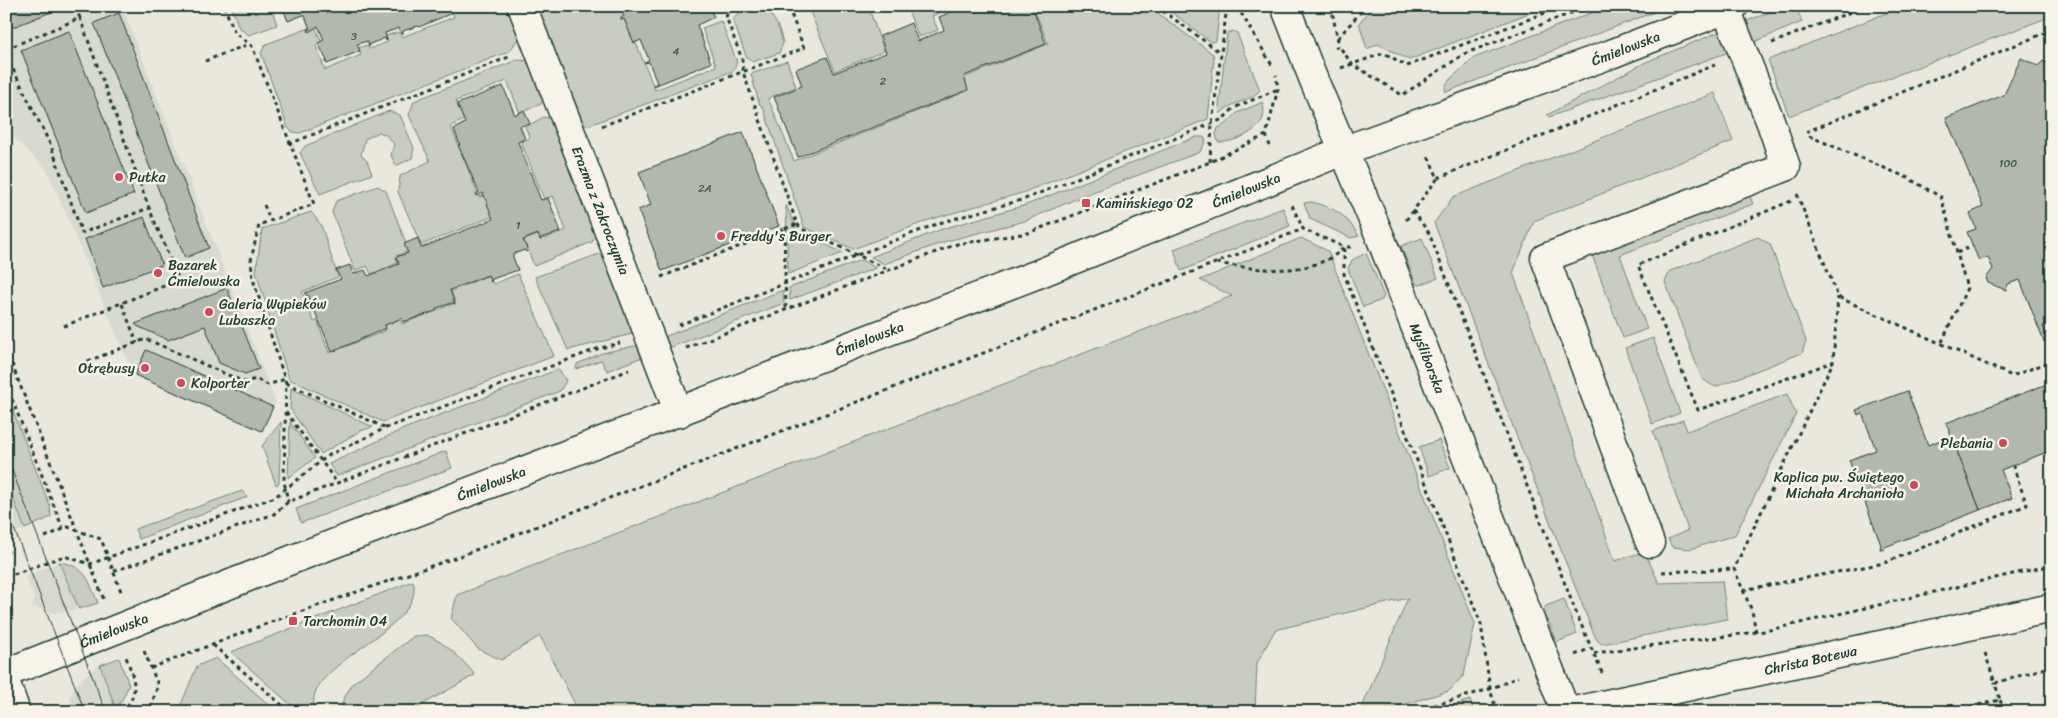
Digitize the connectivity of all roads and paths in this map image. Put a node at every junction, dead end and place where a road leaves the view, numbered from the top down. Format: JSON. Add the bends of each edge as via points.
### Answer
{"nodes":[{"id":1,"x":75,"y":6,"type":"edge"},
{"id":2,"x":224,"y":6,"type":"edge"},
{"id":3,"x":522,"y":6,"type":"edge"},
{"id":4,"x":730,"y":6,"type":"edge"},
{"id":5,"x":788,"y":6,"type":"edge"},
{"id":6,"x":1156,"y":6,"type":"edge"},
{"id":7,"x":1227,"y":6,"type":"edge"},
{"id":8,"x":1237,"y":6,"type":"edge"},
{"id":9,"x":1285,"y":6,"type":"edge"},
{"id":10,"x":1331,"y":6,"type":"edge"},
{"id":11,"x":1366,"y":6,"type":"edge"},
{"id":12,"x":1563,"y":6,"type":"edge"},
{"id":13,"x":1590,"y":6,"type":"edge"},
{"id":14,"x":1866,"y":6,"type":"edge"},
{"id":15,"x":1730,"y":8,"type":"edge"},
{"id":16,"x":80,"y":18,"type":"junction"},
{"id":17,"x":2052,"y":30,"type":"edge"},
{"id":18,"x":1338,"y":38,"type":"junction"},
{"id":19,"x":249,"y":44,"type":"junction"},
{"id":20,"x":538,"y":46,"type":"junction"},
{"id":21,"x":1340,"y":46,"type":"dead end"},
{"id":22,"x":6,"y":49,"type":"edge"},
{"id":23,"x":1221,"y":53,"type":"junction"},
{"id":24,"x":1743,"y":53,"type":"junction"},
{"id":25,"x":6,"y":56,"type":"edge"},
{"id":26,"x":206,"y":61,"type":"dead end"},
{"id":27,"x":743,"y":72,"type":"junction"},
{"id":28,"x":1276,"y":72,"type":"dead end"},
{"id":29,"x":1313,"y":78,"type":"junction"},
{"id":30,"x":1278,"y":89,"type":"junction"},
{"id":31,"x":1402,"y":95,"type":"dead end"},
{"id":32,"x":1212,"y":124,"type":"junction"},
{"id":33,"x":574,"y":137,"type":"junction"},
{"id":34,"x":289,"y":144,"type":"junction"},
{"id":35,"x":1345,"y":150,"type":"junction"},
{"id":36,"x":1210,"y":162,"type":"junction"},
{"id":37,"x":1786,"y":168,"type":"junction"},
{"id":38,"x":1438,"y":178,"type":"dead end"},
{"id":39,"x":1799,"y":198,"type":"junction"},
{"id":40,"x":264,"y":205,"type":"dead end"},
{"id":41,"x":149,"y":208,"type":"junction"},
{"id":42,"x":1413,"y":211,"type":"dead end"},
{"id":43,"x":270,"y":221,"type":"junction"},
{"id":44,"x":798,"y":224,"type":"junction"},
{"id":45,"x":784,"y":229,"type":"junction"},
{"id":46,"x":1303,"y":229,"type":"dead end"},
{"id":47,"x":1381,"y":239,"type":"junction"},
{"id":48,"x":1972,"y":246,"type":"dead end"},
{"id":49,"x":1344,"y":247,"type":"junction"},
{"id":50,"x":1957,"y":254,"type":"junction"},
{"id":51,"x":858,"y":255,"type":"junction"},
{"id":52,"x":1216,"y":263,"type":"junction"},
{"id":53,"x":890,"y":270,"type":"junction"},
{"id":54,"x":785,"y":284,"type":"junction"},
{"id":55,"x":632,"y":288,"type":"junction"},
{"id":56,"x":1838,"y":297,"type":"junction"},
{"id":57,"x":122,"y":304,"type":"junction"},
{"id":58,"x":786,"y":310,"type":"junction"},
{"id":59,"x":64,"y":326,"type":"dead end"},
{"id":60,"x":137,"y":343,"type":"junction"},
{"id":61,"x":1941,"y":344,"type":"junction"},
{"id":62,"x":654,"y":348,"type":"junction"},
{"id":63,"x":6,"y":350,"type":"edge"},
{"id":64,"x":2052,"y":361,"type":"edge"},
{"id":65,"x":1833,"y":362,"type":"junction"},
{"id":66,"x":80,"y":364,"type":"dead end"},
{"id":67,"x":286,"y":381,"type":"junction"},
{"id":68,"x":6,"y":384,"type":"edge"},
{"id":69,"x":286,"y":412,"type":"junction"},
{"id":70,"x":679,"y":413,"type":"junction"},
{"id":71,"x":386,"y":428,"type":"junction"},
{"id":72,"x":321,"y":461,"type":"junction"},
{"id":73,"x":2012,"y":466,"type":"dead end"},
{"id":74,"x":337,"y":483,"type":"junction"},
{"id":75,"x":284,"y":490,"type":"junction"},
{"id":76,"x":288,"y":502,"type":"junction"},
{"id":77,"x":63,"y":529,"type":"junction"},
{"id":78,"x":77,"y":530,"type":"junction"},
{"id":79,"x":45,"y":537,"type":"dead end"},
{"id":80,"x":1650,"y":543,"type":"joint"},
{"id":81,"x":13,"y":550,"type":"dead end"},
{"id":82,"x":6,"y":553,"type":"edge"},
{"id":83,"x":108,"y":558,"type":"junction"},
{"id":84,"x":90,"y":564,"type":"junction"},
{"id":85,"x":2052,"y":565,"type":"edge"},
{"id":86,"x":1734,"y":569,"type":"junction"},
{"id":87,"x":114,"y":571,"type":"junction"},
{"id":88,"x":6,"y":577,"type":"edge"},
{"id":89,"x":1743,"y":590,"type":"junction"},
{"id":90,"x":124,"y":597,"type":"dead end"},
{"id":91,"x":105,"y":603,"type":"dead end"},
{"id":92,"x":2052,"y":608,"type":"edge"},
{"id":93,"x":1756,"y":632,"type":"junction"},
{"id":94,"x":213,"y":645,"type":"junction"},
{"id":95,"x":143,"y":648,"type":"dead end"},
{"id":96,"x":1591,"y":648,"type":"junction"},
{"id":97,"x":1594,"y":653,"type":"junction"},
{"id":98,"x":125,"y":654,"type":"dead end"},
{"id":99,"x":1548,"y":665,"type":"junction"},
{"id":100,"x":2052,"y":666,"type":"edge"},
{"id":101,"x":151,"y":668,"type":"junction"},
{"id":102,"x":6,"y":673,"type":"edge"},
{"id":103,"x":6,"y":684,"type":"edge"},
{"id":104,"x":1490,"y":689,"type":"junction"},
{"id":105,"x":2000,"y":700,"type":"junction"},
{"id":106,"x":1615,"y":702,"type":"junction"},
{"id":107,"x":16,"y":712,"type":"edge"},
{"id":108,"x":121,"y":712,"type":"edge"},
{"id":109,"x":149,"y":712,"type":"edge"},
{"id":110,"x":290,"y":712,"type":"edge"},
{"id":111,"x":1410,"y":712,"type":"edge"},
{"id":112,"x":1497,"y":712,"type":"edge"},
{"id":113,"x":1566,"y":712,"type":"edge"},
{"id":114,"x":1570,"y":712,"type":"edge"},
{"id":115,"x":1947,"y":712,"type":"edge"},
{"id":116,"x":2005,"y":712,"type":"edge"}],
"edges":[{"from":1,"to":16,"type":"path"},
{"from":2,"to":19,"type":"path","via":[[234,33]]},
{"from":3,"to":20,"type":"street","name":"Erazma z Zakroczymia"},
{"from":4,"to":27,"type":"path","via":[[726,18],[742,59]]},
{"from":5,"to":27,"type":"path","via":[[804,48]]},
{"from":6,"to":23,"type":"path"},
{"from":7,"to":23,"type":"path"},
{"from":8,"to":28,"type":"path"},
{"from":9,"to":29,"type":"street","name":"Myśliborska"},
{"from":10,"to":18,"type":"path"},
{"from":11,"to":18,"type":"path"},
{"from":12,"to":29,"type":"path","via":[[1407,66],[1384,52]]},
{"from":13,"to":31,"type":"path","via":[[1464,54]]},
{"from":14,"to":24,"type":"path"},
{"from":15,"to":24,"type":"street"},
{"from":15,"to":35,"type":"street","name":"Ćmielowska"},
{"from":16,"to":22,"type":"path"},
{"from":16,"to":41,"type":"path"},
{"from":17,"to":50,"type":"path","via":[[1802,133],[1908,178],[1941,197]]},
{"from":18,"to":21,"type":"path"},
{"from":19,"to":26,"type":"path"},
{"from":19,"to":34,"type":"path"},
{"from":20,"to":33,"type":"street","name":"Erazma z Zakroczymia"},
{"from":20,"to":34,"type":"path"},
{"from":23,"to":32,"type":"path"},
{"from":24,"to":37,"type":"street"},
{"from":24,"to":38,"type":"path"},
{"from":25,"to":41,"type":"path","via":[[51,146],[82,233]]},
{"from":27,"to":33,"type":"path"},
{"from":27,"to":44,"type":"path"},
{"from":29,"to":30,"type":"path"},
{"from":29,"to":35,"type":"street","name":"Myśliborska"},
{"from":30,"to":32,"type":"path","via":[[1234,108]]},
{"from":30,"to":36,"type":"path","via":[[1266,135]]},
{"from":32,"to":36,"type":"path"},
{"from":32,"to":51,"type":"path","via":[[1025,199],[940,223]]},
{"from":33,"to":55,"type":"street","name":"Erazma z Zakroczymia"},
{"from":34,"to":43,"type":"path","via":[[314,204]]},
{"from":35,"to":47,"type":"street","name":"Myśliborska"},
{"from":35,"to":70,"type":"street","name":"Ćmielowska","via":[[1038,274]]},
{"from":36,"to":53,"type":"path","via":[[1028,233],[957,244]]},
{"from":37,"to":39,"type":"path"},
{"from":37,"to":80,"type":"street","via":[[1546,258]]},
{"from":39,"to":56,"type":"path"},
{"from":39,"to":65,"type":"path","via":[[1638,265],[1698,410]]},
{"from":40,"to":43,"type":"path"},
{"from":41,"to":57,"type":"path","via":[[179,280]]},
{"from":42,"to":96,"type":"path","via":[[1429,233]]},
{"from":43,"to":67,"type":"path","via":[[259,225],[251,260],[253,279]]},
{"from":44,"to":45,"type":"path"},
{"from":44,"to":51,"type":"path","via":[[802,229]]},
{"from":45,"to":54,"type":"path"},
{"from":45,"to":55,"type":"path"},
{"from":46,"to":52,"type":"path"},
{"from":47,"to":49,"type":"path","via":[[1363,248]]},
{"from":47,"to":99,"type":"street","name":"Myśliborska"},
{"from":48,"to":50,"type":"path"},
{"from":49,"to":52,"type":"path","via":[[1329,259],[1303,268],[1247,268]]},
{"from":49,"to":104,"type":"path","via":[[1344,274],[1481,624]]},
{"from":50,"to":61,"type":"path","via":[[1966,288]]},
{"from":51,"to":53,"type":"path"},
{"from":51,"to":54,"type":"path"},
{"from":52,"to":94,"type":"path","via":[[470,553]]},
{"from":53,"to":58,"type":"path"},
{"from":54,"to":58,"type":"path"},
{"from":54,"to":62,"type":"path"},
{"from":55,"to":62,"type":"street","name":"Erazma z Zakroczymia"},
{"from":56,"to":61,"type":"path"},
{"from":56,"to":65,"type":"path"},
{"from":57,"to":59,"type":"path"},
{"from":57,"to":60,"type":"path"},
{"from":58,"to":62,"type":"path"},
{"from":60,"to":66,"type":"path"},
{"from":60,"to":67,"type":"path","via":[[146,339],[244,382],[256,379],[268,384]]},
{"from":61,"to":64,"type":"path","via":[[2012,376]]},
{"from":62,"to":70,"type":"street","name":"Erazma z Zakroczymia"},
{"from":62,"to":71,"type":"path","via":[[597,349]]},
{"from":62,"to":74,"type":"path"},
{"from":63,"to":78,"type":"path"},
{"from":65,"to":86,"type":"path"},
{"from":67,"to":69,"type":"path"},
{"from":67,"to":71,"type":"path"},
{"from":68,"to":77,"type":"path"},
{"from":69,"to":72,"type":"path"},
{"from":69,"to":75,"type":"path"},
{"from":70,"to":102,"type":"street","name":"Ćmielowska","via":[[291,560]]},
{"from":71,"to":72,"type":"path"},
{"from":72,"to":74,"type":"path"},
{"from":72,"to":75,"type":"path"},
{"from":73,"to":89,"type":"path","via":[[2027,505],[1884,562]]},
{"from":74,"to":76,"type":"path"},
{"from":75,"to":76,"type":"path"},
{"from":75,"to":83,"type":"path","via":[[275,497]]},
{"from":76,"to":87,"type":"path","via":[[274,514]]},
{"from":77,"to":78,"type":"path"},
{"from":77,"to":79,"type":"path"},
{"from":78,"to":83,"type":"path","via":[[101,539]]},
{"from":78,"to":84,"type":"path"},
{"from":80,"to":86,"type":"path","via":[[1662,572]]},
{"from":81,"to":82,"type":"path"},
{"from":83,"to":84,"type":"path"},
{"from":83,"to":87,"type":"path"},
{"from":84,"to":88,"type":"path","via":[[64,556]]},
{"from":84,"to":91,"type":"path"},
{"from":85,"to":93,"type":"path"},
{"from":86,"to":89,"type":"path"},
{"from":87,"to":90,"type":"path"},
{"from":89,"to":93,"type":"path"},
{"from":92,"to":106,"type":"street","name":"Christa Botewa"},
{"from":93,"to":97,"type":"path"},
{"from":94,"to":101,"type":"path"},
{"from":94,"to":110,"type":"path"},
{"from":95,"to":101,"type":"path"},
{"from":96,"to":97,"type":"path"},
{"from":96,"to":99,"type":"path"},
{"from":97,"to":106,"type":"path"},
{"from":98,"to":108,"type":"path","via":[[134,687]]},
{"from":99,"to":104,"type":"path"},
{"from":99,"to":113,"type":"street","name":"Myśliborska"},
{"from":100,"to":105,"type":"path","via":[[1995,683]]},
{"from":101,"to":109,"type":"path","via":[[158,685]]},
{"from":103,"to":107,"type":"street"},
{"from":104,"to":111,"type":"path"},
{"from":104,"to":112,"type":"path"},
{"from":105,"to":115,"type":"path"},
{"from":105,"to":116,"type":"path"},
{"from":106,"to":114,"type":"street","name":"Christa Botewa"}]}
